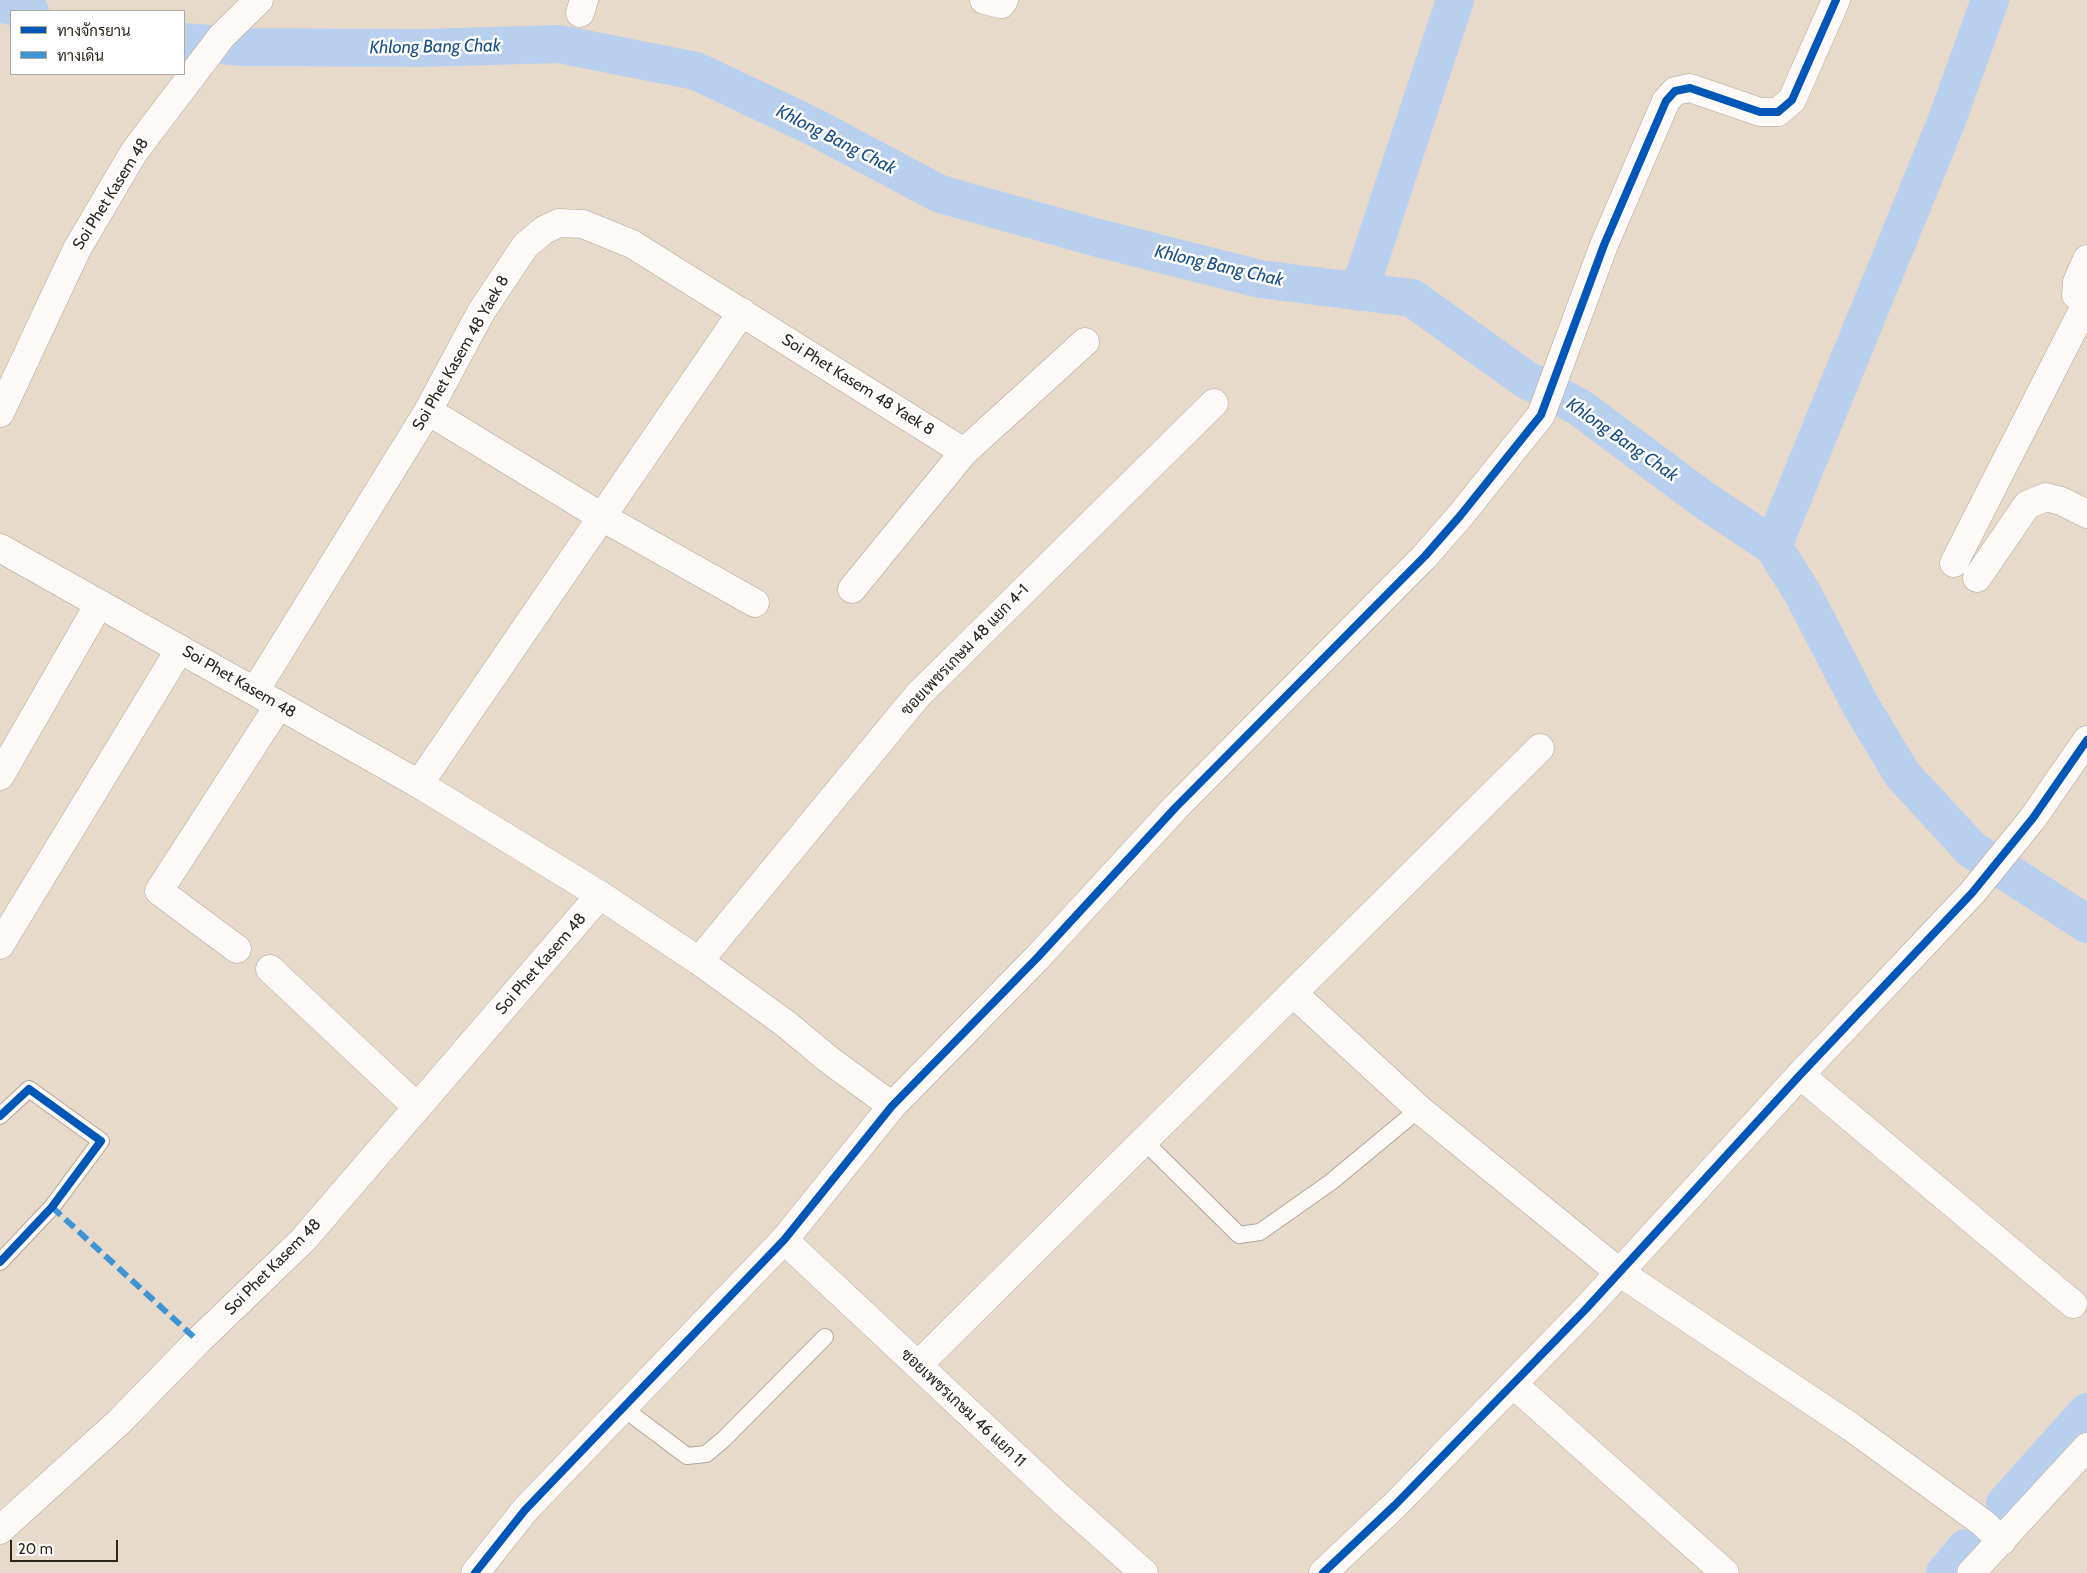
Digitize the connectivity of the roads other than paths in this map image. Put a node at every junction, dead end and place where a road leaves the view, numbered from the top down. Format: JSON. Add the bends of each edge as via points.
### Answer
{"nodes":[{"id":1,"x":259,"y":0,"type":"edge"},
{"id":2,"x":984,"y":0,"type":"edge"},
{"id":3,"x":1004,"y":0,"type":"edge"},
{"id":4,"x":1836,"y":0,"type":"edge"},
{"id":5,"x":2087,"y":259,"type":"edge"},
{"id":6,"x":2087,"y":304,"type":"edge"},
{"id":7,"x":742,"y":312,"type":"junction"},
{"id":8,"x":1085,"y":342,"type":"dead end"},
{"id":9,"x":1214,"y":403,"type":"dead end"},
{"id":10,"x":0,"y":410,"type":"edge"},
{"id":11,"x":428,"y":411,"type":"junction"},
{"id":12,"x":964,"y":452,"type":"junction"},
{"id":13,"x":2087,"y":514,"type":"edge"},
{"id":14,"x":602,"y":517,"type":"junction"},
{"id":15,"x":0,"y":548,"type":"edge"},
{"id":16,"x":1954,"y":564,"type":"dead end"},
{"id":17,"x":1977,"y":578,"type":"dead end"},
{"id":18,"x":852,"y":588,"type":"dead end"},
{"id":19,"x":755,"y":603,"type":"dead end"},
{"id":20,"x":99,"y":604,"type":"junction"},
{"id":21,"x":180,"y":649,"type":"junction"},
{"id":22,"x":255,"y":691,"type":"junction"},
{"id":23,"x":279,"y":705,"type":"junction"},
{"id":24,"x":2087,"y":740,"type":"edge"},
{"id":25,"x":1540,"y":748,"type":"dead end"},
{"id":26,"x":0,"y":776,"type":"edge"},
{"id":27,"x":419,"y":784,"type":"junction"},
{"id":28,"x":600,"y":895,"type":"junction"},
{"id":29,"x":0,"y":945,"type":"edge"},
{"id":30,"x":237,"y":949,"type":"dead end"},
{"id":31,"x":699,"y":962,"type":"junction"},
{"id":32,"x":270,"y":969,"type":"dead end"},
{"id":33,"x":1294,"y":994,"type":"junction"},
{"id":34,"x":1800,"y":1075,"type":"junction"},
{"id":35,"x":892,"y":1106,"type":"junction"},
{"id":36,"x":417,"y":1107,"type":"junction"},
{"id":37,"x":1419,"y":1109,"type":"junction"},
{"id":38,"x":0,"y":1116,"type":"edge"},
{"id":39,"x":1145,"y":1142,"type":"junction"},
{"id":40,"x":784,"y":1240,"type":"junction"},
{"id":41,"x":0,"y":1262,"type":"edge"},
{"id":42,"x":1619,"y":1272,"type":"junction"},
{"id":43,"x":2073,"y":1304,"type":"dead end"},
{"id":44,"x":825,"y":1337,"type":"dead end"},
{"id":45,"x":918,"y":1365,"type":"junction"},
{"id":46,"x":1513,"y":1384,"type":"junction"},
{"id":47,"x":623,"y":1408,"type":"junction"},
{"id":48,"x":2083,"y":1459,"type":"edge"},
{"id":49,"x":0,"y":1530,"type":"edge"},
{"id":50,"x":2002,"y":1541,"type":"junction"},
{"id":51,"x":1140,"y":1572,"type":"edge"},
{"id":52,"x":475,"y":1573,"type":"edge"},
{"id":53,"x":1323,"y":1573,"type":"edge"},
{"id":54,"x":1725,"y":1573,"type":"edge"},
{"id":55,"x":1971,"y":1573,"type":"edge"}],
"edges":[{"from":1,"to":10,"type":"street","name":"Soi Phet Kasem 48","via":[[222,36],[134,152],[77,248]]},
{"from":2,"to":3,"type":"street","via":[[1001,4]]},
{"from":4,"to":35,"type":"street","via":[[1792,100],[1778,112],[1760,112],[1690,88],[1675,91],[1666,101],[1604,245],[1541,415],[1425,556],[1176,807],[1030,965]]},
{"from":5,"to":6,"type":"street","via":[[2077,282],[2076,295]]},
{"from":6,"to":16,"type":"street"},
{"from":7,"to":11,"type":"street","name":"Soi Phet Kasem 48 Yaek 8","via":[[632,244],[583,224],[559,223],[544,230],[525,246],[481,312]]},
{"from":7,"to":12,"type":"street","name":"Soi Phet Kasem 48 Yaek 8"},
{"from":7,"to":14,"type":"street"},
{"from":8,"to":12,"type":"street"},
{"from":9,"to":31,"type":"street","name":"ซอยเพชรเกษม 48 แยก 4-1","via":[[918,695]]},
{"from":11,"to":14,"type":"street"},
{"from":11,"to":22,"type":"street","name":"Soi Phet Kasem 48 Yaek 8"},
{"from":12,"to":18,"type":"street"},
{"from":13,"to":17,"type":"street","via":[[2046,497],[2027,505]]},
{"from":14,"to":19,"type":"street"},
{"from":14,"to":27,"type":"street"},
{"from":15,"to":20,"type":"street","name":"Soi Phet Kasem 48"},
{"from":20,"to":21,"type":"street","name":"Soi Phet Kasem 48"},
{"from":20,"to":26,"type":"street"},
{"from":21,"to":22,"type":"street","name":"Soi Phet Kasem 48"},
{"from":21,"to":29,"type":"street"},
{"from":22,"to":23,"type":"street","name":"Soi Phet Kasem 48"},
{"from":23,"to":27,"type":"street","name":"Soi Phet Kasem 48"},
{"from":23,"to":30,"type":"street","via":[[159,891]]},
{"from":24,"to":34,"type":"street","via":[[2034,818],[1972,894]]},
{"from":25,"to":33,"type":"street"},
{"from":27,"to":28,"type":"street","name":"Soi Phet Kasem 48"},
{"from":28,"to":31,"type":"street"},
{"from":28,"to":36,"type":"street","name":"Soi Phet Kasem 48"},
{"from":31,"to":35,"type":"street"},
{"from":32,"to":36,"type":"street"},
{"from":33,"to":37,"type":"street"},
{"from":33,"to":39,"type":"street"},
{"from":34,"to":42,"type":"street"},
{"from":34,"to":43,"type":"street"},
{"from":35,"to":40,"type":"street"},
{"from":36,"to":49,"type":"street","name":"Soi Phet Kasem 48","via":[[303,1240],[119,1422]]},
{"from":37,"to":39,"type":"lane","via":[[1331,1182],[1260,1232],[1239,1235]]},
{"from":37,"to":42,"type":"street"},
{"from":38,"to":41,"type":"lane","via":[[29,1089],[101,1141],[52,1207]]},
{"from":39,"to":45,"type":"street"},
{"from":40,"to":45,"type":"street","name":"ซอยเพชรเกษม 46 แยก 11"},
{"from":40,"to":47,"type":"street"},
{"from":42,"to":46,"type":"street"},
{"from":42,"to":50,"type":"street","via":[[1851,1427],[1983,1523]]},
{"from":44,"to":47,"type":"lane","via":[[706,1454],[686,1456]]},
{"from":45,"to":51,"type":"street","name":"ซอยเพชรเกษม 46 แยก 11"},
{"from":46,"to":53,"type":"street","via":[[1395,1505]]},
{"from":46,"to":54,"type":"street"},
{"from":47,"to":52,"type":"street","via":[[525,1510]]},
{"from":48,"to":50,"type":"street"},
{"from":50,"to":55,"type":"street"}]}
